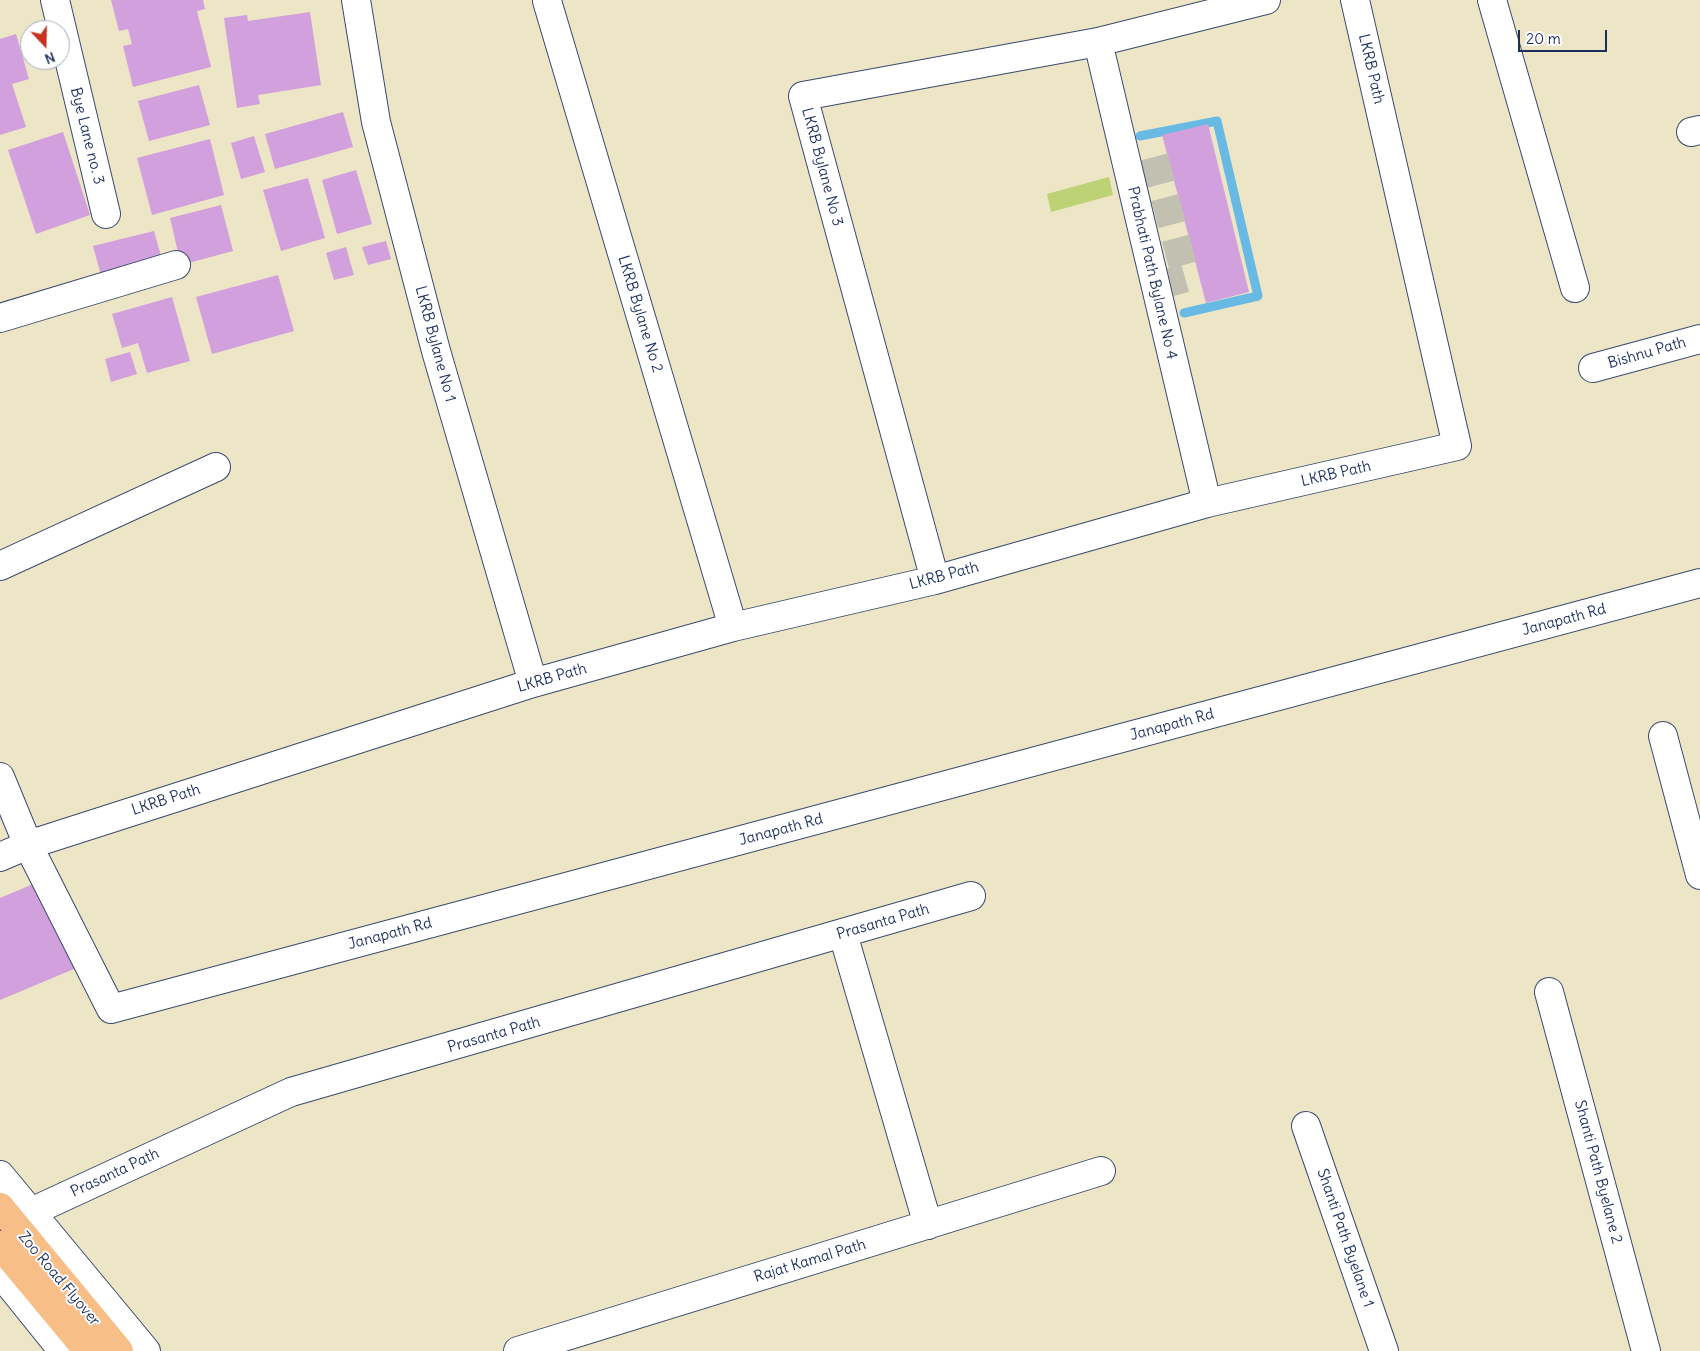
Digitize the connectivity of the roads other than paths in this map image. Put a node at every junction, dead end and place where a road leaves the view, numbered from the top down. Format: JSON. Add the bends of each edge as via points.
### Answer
{"nodes":[{"id":1,"x":54,"y":0,"type":"edge"},
{"id":2,"x":356,"y":0,"type":"edge"},
{"id":3,"x":1266,"y":0,"type":"edge"},
{"id":4,"x":1355,"y":0,"type":"edge"},
{"id":5,"x":1492,"y":0,"type":"edge"},
{"id":6,"x":547,"y":1,"type":"dead end"},
{"id":7,"x":1098,"y":42,"type":"junction"},
{"id":8,"x":106,"y":214,"type":"dead end"},
{"id":9,"x":176,"y":265,"type":"dead end"},
{"id":10,"x":1575,"y":288,"type":"dead end"},
{"id":11,"x":0,"y":318,"type":"edge"},
{"id":12,"x":1700,"y":338,"type":"edge"},
{"id":13,"x":1594,"y":368,"type":"dead end"},
{"id":14,"x":216,"y":467,"type":"dead end"},
{"id":15,"x":1207,"y":504,"type":"junction"},
{"id":16,"x":0,"y":566,"type":"edge"},
{"id":17,"x":935,"y":580,"type":"junction"},
{"id":18,"x":1700,"y":583,"type":"edge"},
{"id":19,"x":733,"y":627,"type":"junction"},
{"id":20,"x":533,"y":683,"type":"junction"},
{"id":21,"x":1663,"y":736,"type":"dead end"},
{"id":22,"x":0,"y":777,"type":"edge"},
{"id":23,"x":28,"y":845,"type":"junction"},
{"id":24,"x":0,"y":857,"type":"edge"},
{"id":25,"x":1700,"y":875,"type":"edge"},
{"id":26,"x":971,"y":896,"type":"dead end"},
{"id":27,"x":843,"y":934,"type":"junction"},
{"id":28,"x":1549,"y":992,"type":"dead end"},
{"id":29,"x":1306,"y":1126,"type":"dead end"},
{"id":30,"x":1101,"y":1171,"type":"dead end"},
{"id":31,"x":0,"y":1175,"type":"edge"},
{"id":32,"x":0,"y":1206,"type":"edge"},
{"id":33,"x":31,"y":1212,"type":"junction"},
{"id":34,"x":928,"y":1225,"type":"junction"},
{"id":35,"x":0,"y":1245,"type":"edge"},
{"id":36,"x":0,"y":1273,"type":"edge"},
{"id":37,"x":63,"y":1351,"type":"edge"},
{"id":38,"x":88,"y":1351,"type":"edge"},
{"id":39,"x":119,"y":1351,"type":"edge"},
{"id":40,"x":146,"y":1351,"type":"edge"},
{"id":41,"x":518,"y":1351,"type":"edge"},
{"id":42,"x":1384,"y":1351,"type":"edge"},
{"id":43,"x":1646,"y":1351,"type":"edge"}],
"edges":[{"from":1,"to":8,"type":"street","name":"Bye Lane no. 3"},
{"from":2,"to":20,"type":"street","name":"LKRB Bylane No 1","via":[[376,122],[436,351]]},
{"from":3,"to":7,"type":"street","name":"LKRB Bylane No 3"},
{"from":4,"to":15,"type":"street","name":"LKRB Path","via":[[1457,446]]},
{"from":5,"to":10,"type":"street"},
{"from":6,"to":19,"type":"street","name":"LKRB Bylane No 2"},
{"from":7,"to":15,"type":"street","name":"Prabhati Path Bylane No 4"},
{"from":7,"to":17,"type":"street","name":"LKRB Bylane No 3","via":[[803,96]]},
{"from":9,"to":11,"type":"street"},
{"from":12,"to":13,"type":"street","name":"Bishnu Path"},
{"from":14,"to":16,"type":"street"},
{"from":15,"to":17,"type":"street","name":"LKRB Path"},
{"from":17,"to":19,"type":"street","name":"LKRB Path"},
{"from":18,"to":23,"type":"street","name":"Janapath Rd","via":[[111,1009]]},
{"from":19,"to":20,"type":"street","name":"LKRB Path"},
{"from":20,"to":23,"type":"street","name":"LKRB Path"},
{"from":21,"to":25,"type":"street"},
{"from":22,"to":23,"type":"street","name":"Janapath Rd"},
{"from":23,"to":24,"type":"street","name":"LKRB Path"},
{"from":26,"to":27,"type":"street","name":"Prasanta Path"},
{"from":27,"to":33,"type":"street","name":"Prasanta Path","via":[[291,1092]]},
{"from":27,"to":34,"type":"street"},
{"from":28,"to":43,"type":"street","name":"Shanti Path Byelane 2"},
{"from":29,"to":42,"type":"street","name":"Shanti Path Byelane 1"},
{"from":30,"to":34,"type":"street","name":"Rajat Kamal Path"},
{"from":31,"to":33,"type":"street"},
{"from":32,"to":39,"type":"main road","name":"Zoo Road Flyover"},
{"from":33,"to":40,"type":"street"},
{"from":34,"to":41,"type":"street","name":"Rajat Kamal Path"},
{"from":35,"to":38,"type":"main road","name":"Zoo Road Flyover"},
{"from":36,"to":37,"type":"street"}]}
